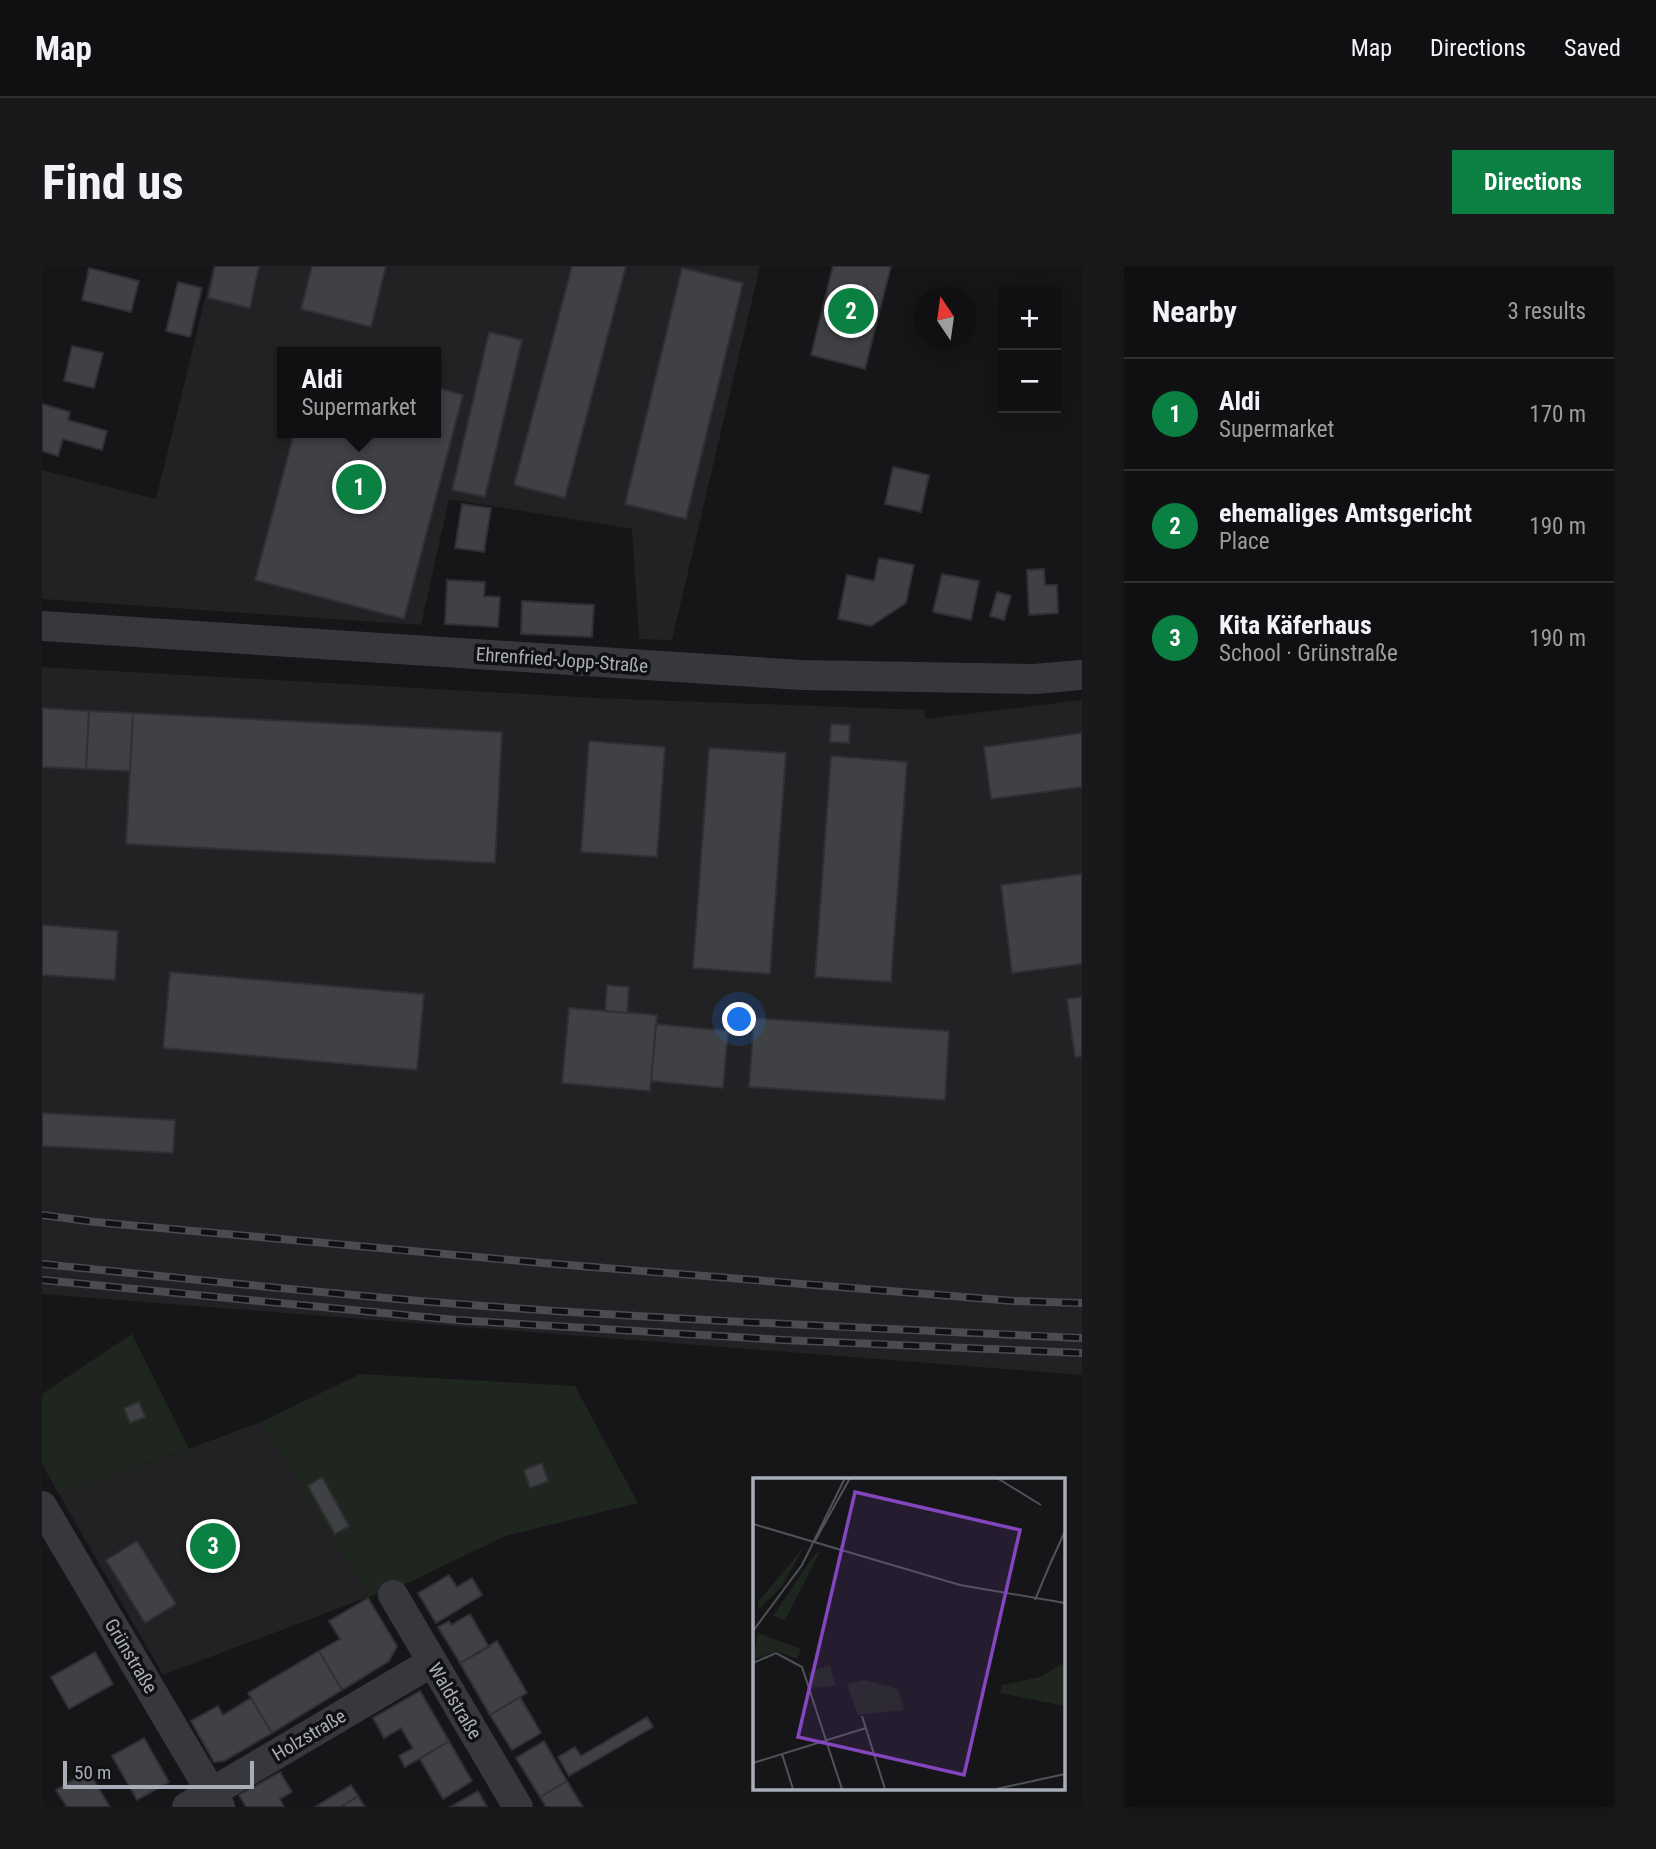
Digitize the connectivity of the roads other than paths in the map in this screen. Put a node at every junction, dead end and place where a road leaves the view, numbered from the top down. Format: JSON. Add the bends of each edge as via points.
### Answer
{"nodes":[{"id":1,"x":42,"y":626,"type":"edge"},
{"id":2,"x":1082,"y":675,"type":"edge"},
{"id":3,"x":42,"y":1506,"type":"edge"},
{"id":4,"x":393,"y":1595,"type":"dead end"},
{"id":5,"x":432,"y":1662,"type":"junction"},
{"id":6,"x":206,"y":1802,"type":"edge"},
{"id":7,"x":518,"y":1807,"type":"edge"}],
"edges":[{"from":1,"to":2,"type":"street","name":"Ehrenfried-Jopp-Straße","via":[[801,675],[1034,679]]},
{"from":3,"to":6,"type":"street","name":"Grünstraße"},
{"from":4,"to":5,"type":"street","name":"Waldstraße"},
{"from":5,"to":6,"type":"street","name":"Holzstraße"},
{"from":5,"to":7,"type":"street","name":"Waldstraße"}]}
